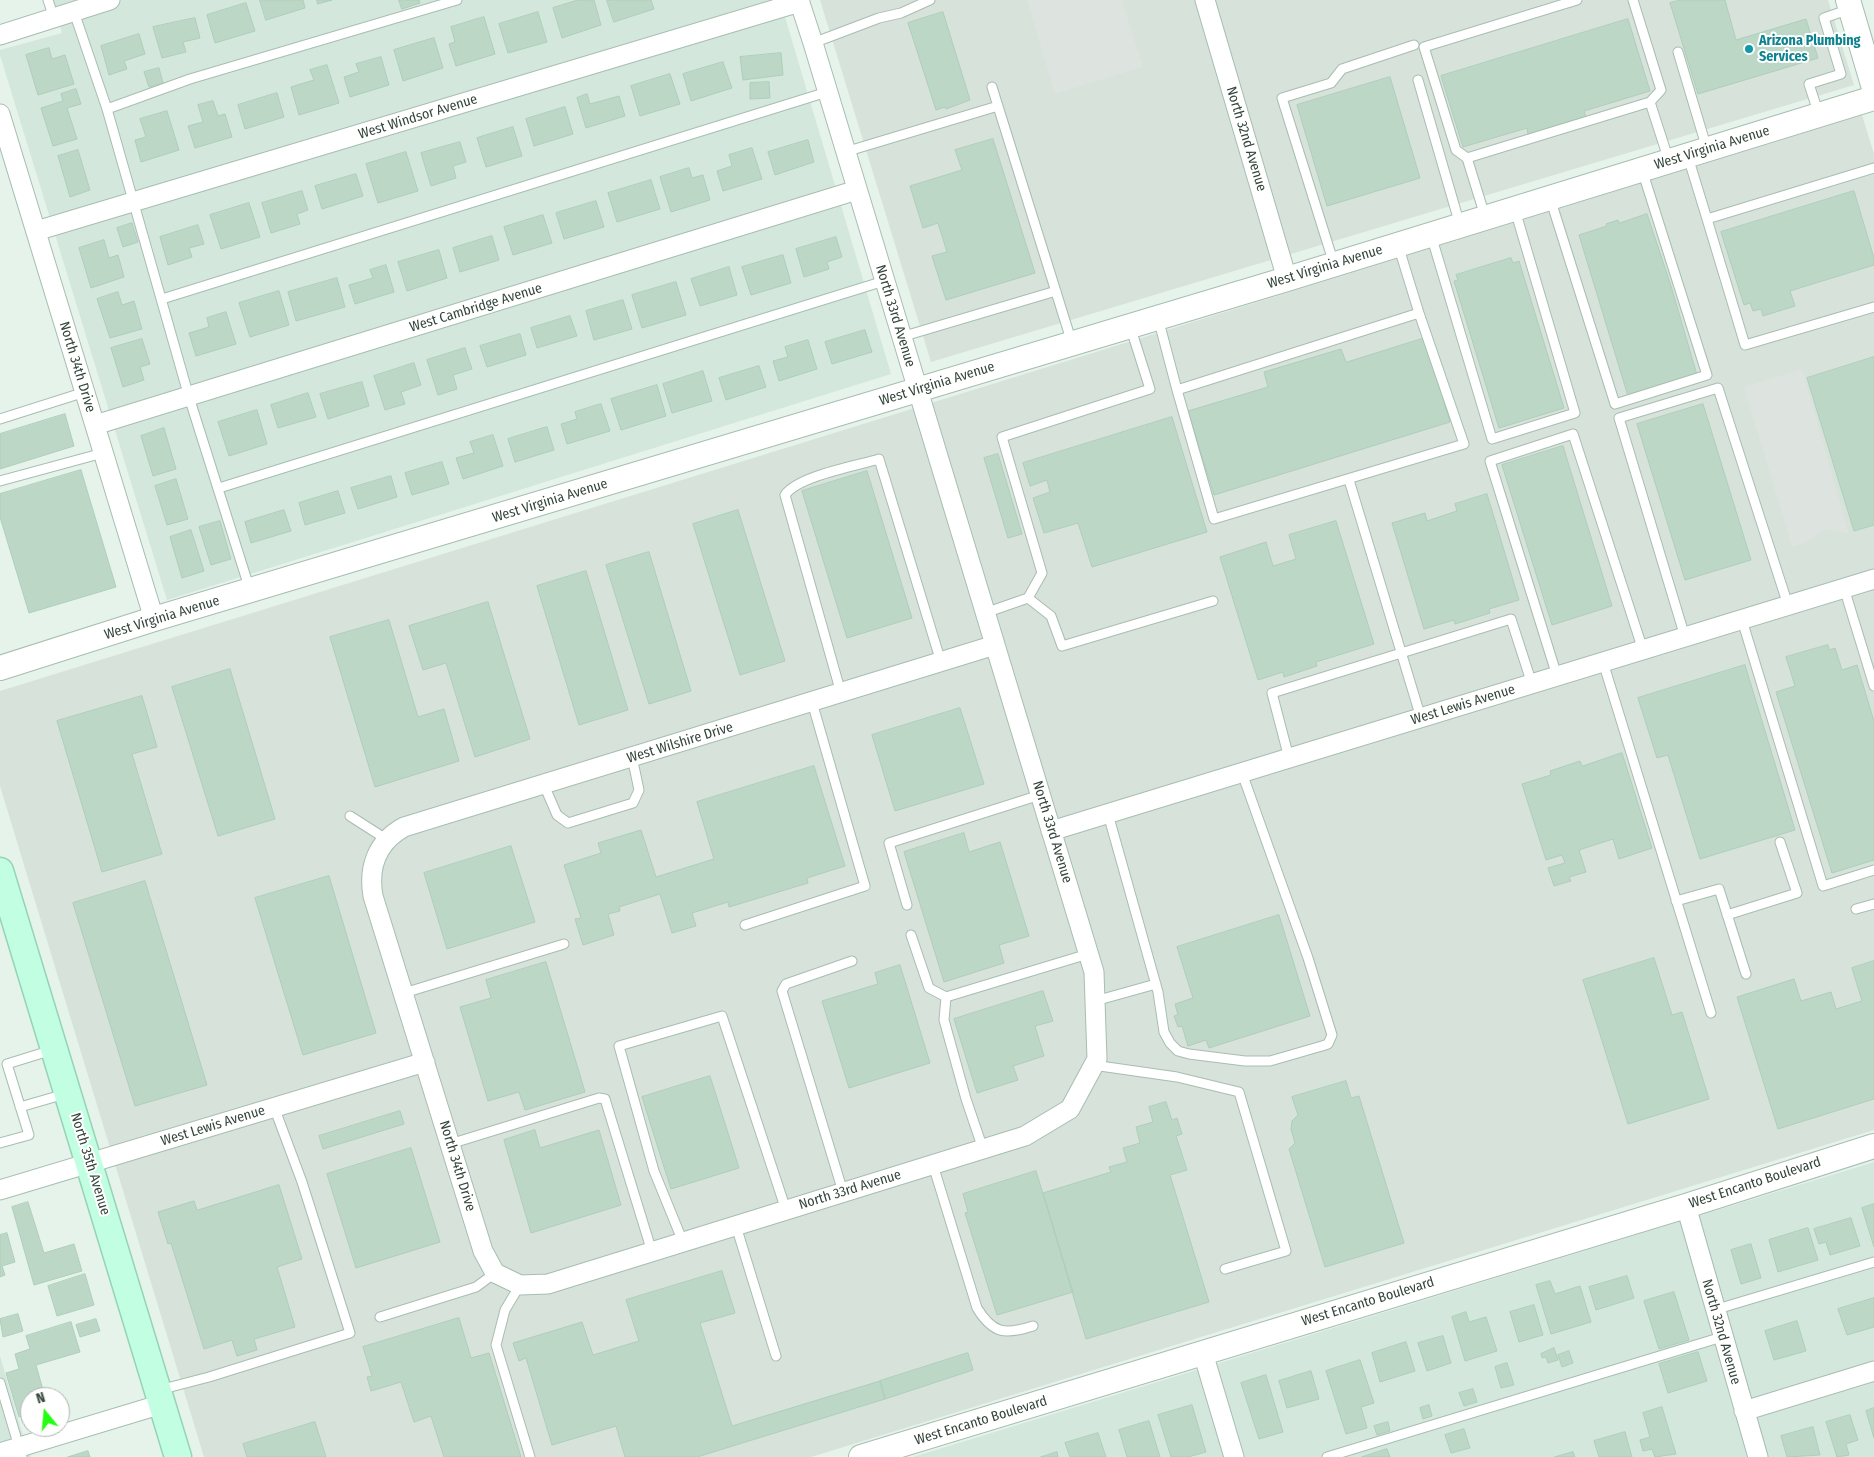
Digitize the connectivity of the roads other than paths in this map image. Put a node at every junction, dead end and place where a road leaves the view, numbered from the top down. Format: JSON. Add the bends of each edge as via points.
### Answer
{"nodes":[{"id":1,"x":48,"y":0,"type":"edge"},
{"id":2,"x":110,"y":0,"type":"edge"},
{"id":3,"x":457,"y":0,"type":"edge"},
{"id":4,"x":930,"y":0,"type":"edge"},
{"id":5,"x":1205,"y":0,"type":"edge"},
{"id":6,"x":1577,"y":0,"type":"edge"},
{"id":7,"x":1633,"y":0,"type":"edge"},
{"id":8,"x":800,"y":1,"type":"edge"},
{"id":9,"x":1849,"y":4,"type":"edge"},
{"id":10,"x":74,"y":12,"type":"junction"},
{"id":11,"x":54,"y":18,"type":"junction"},
{"id":12,"x":0,"y":35,"type":"edge"},
{"id":13,"x":813,"y":43,"type":"junction"},
{"id":14,"x":1414,"y":45,"type":"dead end"},
{"id":15,"x":1678,"y":52,"type":"dead end"},
{"id":16,"x":1418,"y":80,"type":"dead end"},
{"id":17,"x":992,"y":87,"type":"dead end"},
{"id":18,"x":1874,"y":88,"type":"edge"},
{"id":19,"x":827,"y":92,"type":"junction"},
{"id":20,"x":1874,"y":98,"type":"edge"},
{"id":21,"x":1650,"y":102,"type":"junction"},
{"id":22,"x":998,"y":106,"type":"junction"},
{"id":23,"x":107,"y":109,"type":"junction"},
{"id":24,"x":0,"y":114,"type":"edge"},
{"id":25,"x":1819,"y":115,"type":"junction"},
{"id":26,"x":846,"y":152,"type":"junction"},
{"id":27,"x":1688,"y":155,"type":"junction"},
{"id":28,"x":1467,"y":158,"type":"junction"},
{"id":29,"x":1874,"y":168,"type":"edge"},
{"id":30,"x":1642,"y":169,"type":"junction"},
{"id":31,"x":857,"y":190,"type":"junction"},
{"id":32,"x":1550,"y":198,"type":"junction"},
{"id":33,"x":132,"y":203,"type":"junction"},
{"id":34,"x":1514,"y":209,"type":"junction"},
{"id":35,"x":1485,"y":218,"type":"junction"},
{"id":36,"x":1707,"y":219,"type":"junction"},
{"id":37,"x":1460,"y":225,"type":"junction"},
{"id":38,"x":36,"y":232,"type":"junction"},
{"id":39,"x":1431,"y":234,"type":"junction"},
{"id":40,"x":1398,"y":244,"type":"junction"},
{"id":41,"x":1334,"y":264,"type":"junction"},
{"id":42,"x":1288,"y":279,"type":"junction"},
{"id":43,"x":884,"y":281,"type":"junction"},
{"id":44,"x":1056,"y":291,"type":"junction"},
{"id":45,"x":162,"y":299,"type":"junction"},
{"id":46,"x":1874,"y":307,"type":"edge"},
{"id":47,"x":1419,"y":313,"type":"junction"},
{"id":48,"x":1158,"y":318,"type":"junction"},
{"id":49,"x":1130,"y":326,"type":"junction"},
{"id":50,"x":902,"y":337,"type":"junction"},
{"id":51,"x":1072,"y":344,"type":"junction"},
{"id":52,"x":918,"y":390,"type":"junction"},
{"id":53,"x":1177,"y":390,"type":"junction"},
{"id":54,"x":85,"y":392,"type":"junction"},
{"id":55,"x":189,"y":397,"type":"junction"},
{"id":56,"x":0,"y":419,"type":"edge"},
{"id":57,"x":95,"y":425,"type":"junction"},
{"id":58,"x":104,"y":453,"type":"junction"},
{"id":59,"x":1349,"y":480,"type":"junction"},
{"id":60,"x":0,"y":481,"type":"edge"},
{"id":61,"x":219,"y":488,"type":"junction"},
{"id":62,"x":1874,"y":579,"type":"edge"},
{"id":63,"x":1844,"y":588,"type":"junction"},
{"id":64,"x":250,"y":591,"type":"junction"},
{"id":65,"x":1028,"y":598,"type":"junction"},
{"id":66,"x":1213,"y":601,"type":"dead end"},
{"id":67,"x":1788,"y":605,"type":"junction"},
{"id":68,"x":985,"y":613,"type":"junction"},
{"id":69,"x":154,"y":619,"type":"junction"},
{"id":70,"x":1742,"y":620,"type":"junction"},
{"id":71,"x":1686,"y":637,"type":"junction"},
{"id":72,"x":995,"y":645,"type":"junction"},
{"id":73,"x":1643,"y":650,"type":"junction"},
{"id":74,"x":1402,"y":654,"type":"junction"},
{"id":75,"x":941,"y":662,"type":"junction"},
{"id":76,"x":1603,"y":662,"type":"junction"},
{"id":77,"x":0,"y":668,"type":"edge"},
{"id":78,"x":1558,"y":676,"type":"junction"},
{"id":79,"x":1532,"y":684,"type":"junction"},
{"id":80,"x":1874,"y":686,"type":"edge"},
{"id":81,"x":840,"y":693,"type":"junction"},
{"id":82,"x":812,"y":702,"type":"junction"},
{"id":83,"x":1421,"y":718,"type":"junction"},
{"id":84,"x":632,"y":758,"type":"junction"},
{"id":85,"x":1289,"y":758,"type":"junction"},
{"id":86,"x":1242,"y":773,"type":"junction"},
{"id":87,"x":544,"y":785,"type":"junction"},
{"id":88,"x":1040,"y":795,"type":"junction"},
{"id":89,"x":1108,"y":814,"type":"junction"},
{"id":90,"x":350,"y":816,"type":"dead end"},
{"id":91,"x":1051,"y":831,"type":"junction"},
{"id":92,"x":386,"y":839,"type":"junction"},
{"id":93,"x":1780,"y":842,"type":"dead end"},
{"id":94,"x":376,"y":855,"type":"joint"},
{"id":95,"x":1874,"y":870,"type":"edge"},
{"id":96,"x":0,"y":871,"type":"edge"},
{"id":97,"x":1676,"y":901,"type":"junction"},
{"id":98,"x":1874,"y":904,"type":"edge"},
{"id":99,"x":908,"y":905,"type":"dead end"},
{"id":100,"x":1856,"y":909,"type":"dead end"},
{"id":101,"x":1727,"y":915,"type":"junction"},
{"id":102,"x":745,"y":925,"type":"dead end"},
{"id":103,"x":911,"y":935,"type":"dead end"},
{"id":104,"x":564,"y":944,"type":"dead end"},
{"id":105,"x":1088,"y":954,"type":"junction"},
{"id":106,"x":852,"y":960,"type":"dead end"},
{"id":107,"x":1746,"y":974,"type":"dead end"},
{"id":108,"x":1156,"y":984,"type":"junction"},
{"id":109,"x":404,"y":993,"type":"junction"},
{"id":110,"x":946,"y":997,"type":"junction"},
{"id":111,"x":1095,"y":1000,"type":"junction"},
{"id":112,"x":1711,"y":1013,"type":"dead end"},
{"id":113,"x":55,"y":1049,"type":"junction"},
{"id":114,"x":425,"y":1062,"type":"junction"},
{"id":115,"x":1093,"y":1066,"type":"junction"},
{"id":116,"x":68,"y":1093,"type":"junction"},
{"id":117,"x":20,"y":1107,"type":"junction"},
{"id":118,"x":274,"y":1107,"type":"junction"},
{"id":119,"x":0,"y":1143,"type":"edge"},
{"id":120,"x":450,"y":1144,"type":"junction"},
{"id":121,"x":1874,"y":1146,"type":"edge"},
{"id":122,"x":983,"y":1149,"type":"junction"},
{"id":123,"x":90,"y":1163,"type":"junction"},
{"id":124,"x":933,"y":1165,"type":"junction"},
{"id":125,"x":0,"y":1190,"type":"edge"},
{"id":126,"x":843,"y":1192,"type":"junction"},
{"id":127,"x":1686,"y":1206,"type":"junction"},
{"id":128,"x":786,"y":1210,"type":"junction"},
{"id":129,"x":736,"y":1226,"type":"junction"},
{"id":130,"x":684,"y":1242,"type":"junction"},
{"id":131,"x":652,"y":1252,"type":"junction"},
{"id":132,"x":1874,"y":1262,"type":"edge"},
{"id":133,"x":1225,"y":1269,"type":"dead end"},
{"id":134,"x":495,"y":1273,"type":"junction"},
{"id":135,"x":520,"y":1285,"type":"junction"},
{"id":136,"x":1714,"y":1310,"type":"junction"},
{"id":137,"x":380,"y":1317,"type":"dead end"},
{"id":138,"x":1033,"y":1326,"type":"dead end"},
{"id":139,"x":1722,"y":1337,"type":"junction"},
{"id":140,"x":1203,"y":1353,"type":"junction"},
{"id":141,"x":776,"y":1356,"type":"dead end"},
{"id":142,"x":1874,"y":1371,"type":"edge"},
{"id":143,"x":0,"y":1383,"type":"edge"},
{"id":144,"x":160,"y":1397,"type":"junction"},
{"id":145,"x":1744,"y":1411,"type":"junction"},
{"id":146,"x":21,"y":1452,"type":"edge"},
{"id":147,"x":0,"y":1453,"type":"edge"},
{"id":148,"x":178,"y":1457,"type":"edge"},
{"id":149,"x":530,"y":1457,"type":"edge"},
{"id":150,"x":861,"y":1457,"type":"edge"},
{"id":151,"x":1234,"y":1457,"type":"edge"},
{"id":152,"x":1327,"y":1457,"type":"edge"},
{"id":153,"x":1758,"y":1457,"type":"edge"}],
"edges":[{"from":1,"to":11,"type":"lane"},
{"from":2,"to":10,"type":"street"},
{"from":3,"to":23,"type":"lane","via":[[190,79]]},
{"from":4,"to":13,"type":"lane"},
{"from":5,"to":42,"type":"street","name":"North 32nd Avenue"},
{"from":6,"to":28,"type":"lane","via":[[1424,47],[1456,150]]},
{"from":7,"to":21,"type":"lane","via":[[1661,90]]},
{"from":8,"to":13,"type":"street","name":"North 33rd Avenue"},
{"from":8,"to":33,"type":"street","name":"West Windsor Avenue"},
{"from":9,"to":18,"type":"street"},
{"from":9,"to":25,"type":"lane","via":[[1824,18],[1841,74],[1809,84]]},
{"from":10,"to":11,"type":"street"},
{"from":10,"to":23,"type":"lane"},
{"from":11,"to":12,"type":"street"},
{"from":13,"to":19,"type":"street","name":"North 33rd Avenue"},
{"from":14,"to":41,"type":"lane","via":[[1342,69],[1331,83],[1282,98]]},
{"from":15,"to":27,"type":"lane"},
{"from":16,"to":37,"type":"lane"},
{"from":17,"to":22,"type":"lane"},
{"from":19,"to":26,"type":"street","name":"North 33rd Avenue"},
{"from":19,"to":45,"type":"lane"},
{"from":20,"to":25,"type":"street","name":"West Virginia Avenue"},
{"from":21,"to":27,"type":"lane"},
{"from":21,"to":28,"type":"lane"},
{"from":22,"to":26,"type":"lane"},
{"from":22,"to":44,"type":"lane"},
{"from":23,"to":33,"type":"lane"},
{"from":24,"to":38,"type":"street","name":"North 34th Drive"},
{"from":25,"to":27,"type":"street","name":"West Virginia Avenue"},
{"from":26,"to":31,"type":"street","name":"North 33rd Avenue"},
{"from":27,"to":30,"type":"street","name":"West Virginia Avenue"},
{"from":27,"to":36,"type":"lane"},
{"from":28,"to":35,"type":"lane"},
{"from":29,"to":36,"type":"lane"},
{"from":30,"to":32,"type":"street","name":"West Virginia Avenue"},
{"from":30,"to":32,"type":"lane","via":[[1707,375],[1698,378],[1615,404]]},
{"from":31,"to":43,"type":"street","name":"North 33rd Avenue"},
{"from":31,"to":55,"type":"street","name":"West Cambridge Avenue"},
{"from":32,"to":34,"type":"street","name":"West Virginia Avenue"},
{"from":33,"to":38,"type":"street","name":"West Windsor Avenue"},
{"from":33,"to":45,"type":"lane"},
{"from":34,"to":35,"type":"street","name":"West Virginia Avenue"},
{"from":34,"to":39,"type":"lane","via":[[1575,413],[1492,439]]},
{"from":35,"to":37,"type":"street","name":"West Virginia Avenue"},
{"from":36,"to":46,"type":"lane","via":[[1745,345]]},
{"from":37,"to":39,"type":"street","name":"West Virginia Avenue"},
{"from":38,"to":54,"type":"street","name":"North 34th Drive"},
{"from":39,"to":40,"type":"street","name":"West Virginia Avenue"},
{"from":40,"to":41,"type":"street","name":"West Virginia Avenue"},
{"from":40,"to":47,"type":"lane"},
{"from":41,"to":42,"type":"street","name":"West Virginia Avenue"},
{"from":42,"to":48,"type":"street","name":"West Virginia Avenue"},
{"from":43,"to":50,"type":"street","name":"North 33rd Avenue"},
{"from":43,"to":61,"type":"lane"},
{"from":44,"to":50,"type":"lane"},
{"from":44,"to":51,"type":"lane"},
{"from":45,"to":55,"type":"lane"},
{"from":47,"to":53,"type":"lane"},
{"from":47,"to":59,"type":"lane","via":[[1464,444]]},
{"from":48,"to":49,"type":"street","name":"West Virginia Avenue"},
{"from":48,"to":53,"type":"lane"},
{"from":49,"to":51,"type":"street","name":"West Virginia Avenue"},
{"from":49,"to":65,"type":"lane","via":[[1150,389],[1002,437],[1042,573]]},
{"from":50,"to":52,"type":"street","name":"North 33rd Avenue"},
{"from":51,"to":52,"type":"street","name":"West Virginia Avenue"},
{"from":52,"to":64,"type":"street","name":"West Virginia Avenue"},
{"from":52,"to":68,"type":"street","name":"North 33rd Avenue"},
{"from":53,"to":59,"type":"lane","via":[[1214,519]]},
{"from":54,"to":56,"type":"lane"},
{"from":54,"to":57,"type":"street","name":"North 34th Drive"},
{"from":55,"to":57,"type":"street","name":"West Cambridge Avenue"},
{"from":55,"to":61,"type":"lane"},
{"from":57,"to":58,"type":"street","name":"North 34th Drive"},
{"from":58,"to":60,"type":"lane"},
{"from":58,"to":69,"type":"street","name":"North 34th Drive"},
{"from":59,"to":74,"type":"lane"},
{"from":61,"to":64,"type":"lane"},
{"from":62,"to":63,"type":"street","name":"West Lewis Avenue"},
{"from":63,"to":67,"type":"street","name":"West Lewis Avenue"},
{"from":63,"to":80,"type":"lane"},
{"from":64,"to":69,"type":"street","name":"West Virginia Avenue"},
{"from":65,"to":66,"type":"lane","via":[[1051,616],[1062,646]]},
{"from":65,"to":68,"type":"lane"},
{"from":67,"to":70,"type":"street","name":"West Lewis Avenue"},
{"from":67,"to":71,"type":"lane","via":[[1718,388],[1619,418]]},
{"from":68,"to":72,"type":"street","name":"North 33rd Avenue"},
{"from":69,"to":77,"type":"street","name":"West Virginia Avenue"},
{"from":70,"to":71,"type":"street","name":"West Lewis Avenue"},
{"from":70,"to":95,"type":"lane","via":[[1823,886]]},
{"from":71,"to":73,"type":"street","name":"West Lewis Avenue"},
{"from":72,"to":75,"type":"street","name":"West Wilshire Drive"},
{"from":72,"to":88,"type":"street","name":"North 33rd Avenue"},
{"from":73,"to":76,"type":"street","name":"West Lewis Avenue"},
{"from":73,"to":78,"type":"lane","via":[[1574,434],[1490,461]]},
{"from":74,"to":79,"type":"lane","via":[[1511,619]]},
{"from":74,"to":83,"type":"lane"},
{"from":74,"to":85,"type":"lane","via":[[1272,693]]},
{"from":75,"to":81,"type":"street","name":"West Wilshire Drive"},
{"from":75,"to":81,"type":"lane","via":[[879,459],[806,480],[784,494]]},
{"from":76,"to":78,"type":"street","name":"West Lewis Avenue"},
{"from":76,"to":97,"type":"lane"},
{"from":78,"to":79,"type":"street","name":"West Lewis Avenue"},
{"from":79,"to":83,"type":"street","name":"West Lewis Avenue"},
{"from":81,"to":82,"type":"street","name":"West Wilshire Drive"},
{"from":82,"to":84,"type":"street","name":"West Wilshire Drive"},
{"from":82,"to":102,"type":"lane","via":[[865,886]]},
{"from":83,"to":85,"type":"street","name":"West Lewis Avenue"},
{"from":84,"to":87,"type":"street","name":"West Wilshire Drive"},
{"from":84,"to":87,"type":"lane","via":[[639,790],[633,803],[568,823],[557,815]]},
{"from":85,"to":86,"type":"street","name":"West Lewis Avenue"},
{"from":86,"to":89,"type":"street","name":"West Lewis Avenue"},
{"from":86,"to":108,"type":"lane","via":[[1308,958],[1332,1035],[1330,1040],[1322,1046],[1270,1061],[1210,1058],[1178,1051],[1164,1032]]},
{"from":87,"to":92,"type":"street","name":"West Wilshire Drive","via":[[404,828]]},
{"from":88,"to":91,"type":"street","name":"North 33rd Avenue"},
{"from":88,"to":99,"type":"lane","via":[[889,843]]},
{"from":89,"to":91,"type":"street","name":"West Lewis Avenue"},
{"from":89,"to":108,"type":"lane"},
{"from":90,"to":92,"type":"lane"},
{"from":91,"to":105,"type":"street","name":"North 33rd Avenue"},
{"from":92,"to":94,"type":"street","name":"West Wilshire Drive"},
{"from":93,"to":101,"type":"lane","via":[[1796,893]]},
{"from":94,"to":109,"type":"street","name":"North 34th Drive","via":[[371,881],[373,896]]},
{"from":96,"to":113,"type":"main road","name":"North 35th Avenue"},
{"from":97,"to":101,"type":"lane","via":[[1719,889]]},
{"from":97,"to":112,"type":"lane"},
{"from":98,"to":100,"type":"lane"},
{"from":101,"to":107,"type":"lane"},
{"from":103,"to":110,"type":"lane","via":[[929,988]]},
{"from":104,"to":109,"type":"lane"},
{"from":105,"to":110,"type":"lane"},
{"from":105,"to":111,"type":"street","name":"North 33rd Avenue","via":[[1094,972]]},
{"from":106,"to":126,"type":"lane","via":[[786,984],[782,991]]},
{"from":108,"to":111,"type":"lane"},
{"from":109,"to":114,"type":"street","name":"North 34th Drive"},
{"from":110,"to":122,"type":"lane","via":[[944,1020]]},
{"from":111,"to":115,"type":"street","name":"North 33rd Avenue","via":[[1097,1059]]},
{"from":113,"to":116,"type":"main road","name":"North 35th Avenue"},
{"from":113,"to":117,"type":"lane","via":[[7,1064]]},
{"from":114,"to":118,"type":"street","name":"West Lewis Avenue"},
{"from":114,"to":120,"type":"street","name":"North 34th Drive"},
{"from":115,"to":122,"type":"street","name":"North 33rd Avenue","via":[[1070,1109],[1025,1136]]},
{"from":115,"to":133,"type":"lane","via":[[1177,1077],[1239,1092],[1286,1251]]},
{"from":116,"to":117,"type":"lane"},
{"from":116,"to":123,"type":"main road","name":"North 35th Avenue"},
{"from":117,"to":119,"type":"lane","via":[[28,1135]]},
{"from":118,"to":123,"type":"street","name":"West Lewis Avenue"},
{"from":118,"to":144,"type":"lane","via":[[302,1182],[350,1334],[209,1377]]},
{"from":120,"to":131,"type":"lane","via":[[604,1099]]},
{"from":120,"to":134,"type":"street","name":"North 34th Drive","via":[[483,1251]]},
{"from":121,"to":127,"type":"street","name":"West Encanto Boulevard"},
{"from":122,"to":124,"type":"street","name":"North 33rd Avenue"},
{"from":123,"to":125,"type":"street","name":"West Lewis Avenue"},
{"from":123,"to":144,"type":"main road","name":"North 35th Avenue"},
{"from":124,"to":126,"type":"street","name":"North 33rd Avenue"},
{"from":124,"to":138,"type":"lane","via":[[977,1308],[985,1322],[1000,1332],[1016,1332]]},
{"from":126,"to":128,"type":"street","name":"North 33rd Avenue"},
{"from":127,"to":136,"type":"street","name":"North 32nd Avenue"},
{"from":127,"to":140,"type":"street","name":"West Encanto Boulevard"},
{"from":128,"to":129,"type":"street","name":"North 33rd Avenue"},
{"from":128,"to":130,"type":"lane","via":[[722,1016],[619,1046],[654,1171]]},
{"from":129,"to":130,"type":"street","name":"North 33rd Avenue"},
{"from":129,"to":141,"type":"lane"},
{"from":130,"to":131,"type":"street","name":"North 33rd Avenue"},
{"from":131,"to":135,"type":"street","name":"North 33rd Avenue","via":[[548,1284]]},
{"from":132,"to":136,"type":"lane"},
{"from":134,"to":135,"type":"street"},
{"from":134,"to":137,"type":"lane","via":[[476,1287]]},
{"from":135,"to":149,"type":"lane","via":[[505,1310],[496,1344]]},
{"from":136,"to":139,"type":"street","name":"North 32nd Avenue"},
{"from":139,"to":145,"type":"street","name":"North 32nd Avenue"},
{"from":139,"to":152,"type":"lane"},
{"from":140,"to":150,"type":"street","name":"West Encanto Boulevard"},
{"from":140,"to":151,"type":"street"},
{"from":142,"to":145,"type":"street"},
{"from":143,"to":146,"type":"lane"},
{"from":144,"to":146,"type":"street"},
{"from":144,"to":148,"type":"main road","name":"North 35th Avenue"},
{"from":145,"to":153,"type":"street","name":"North 32nd Avenue"},
{"from":146,"to":147,"type":"street"}]}
